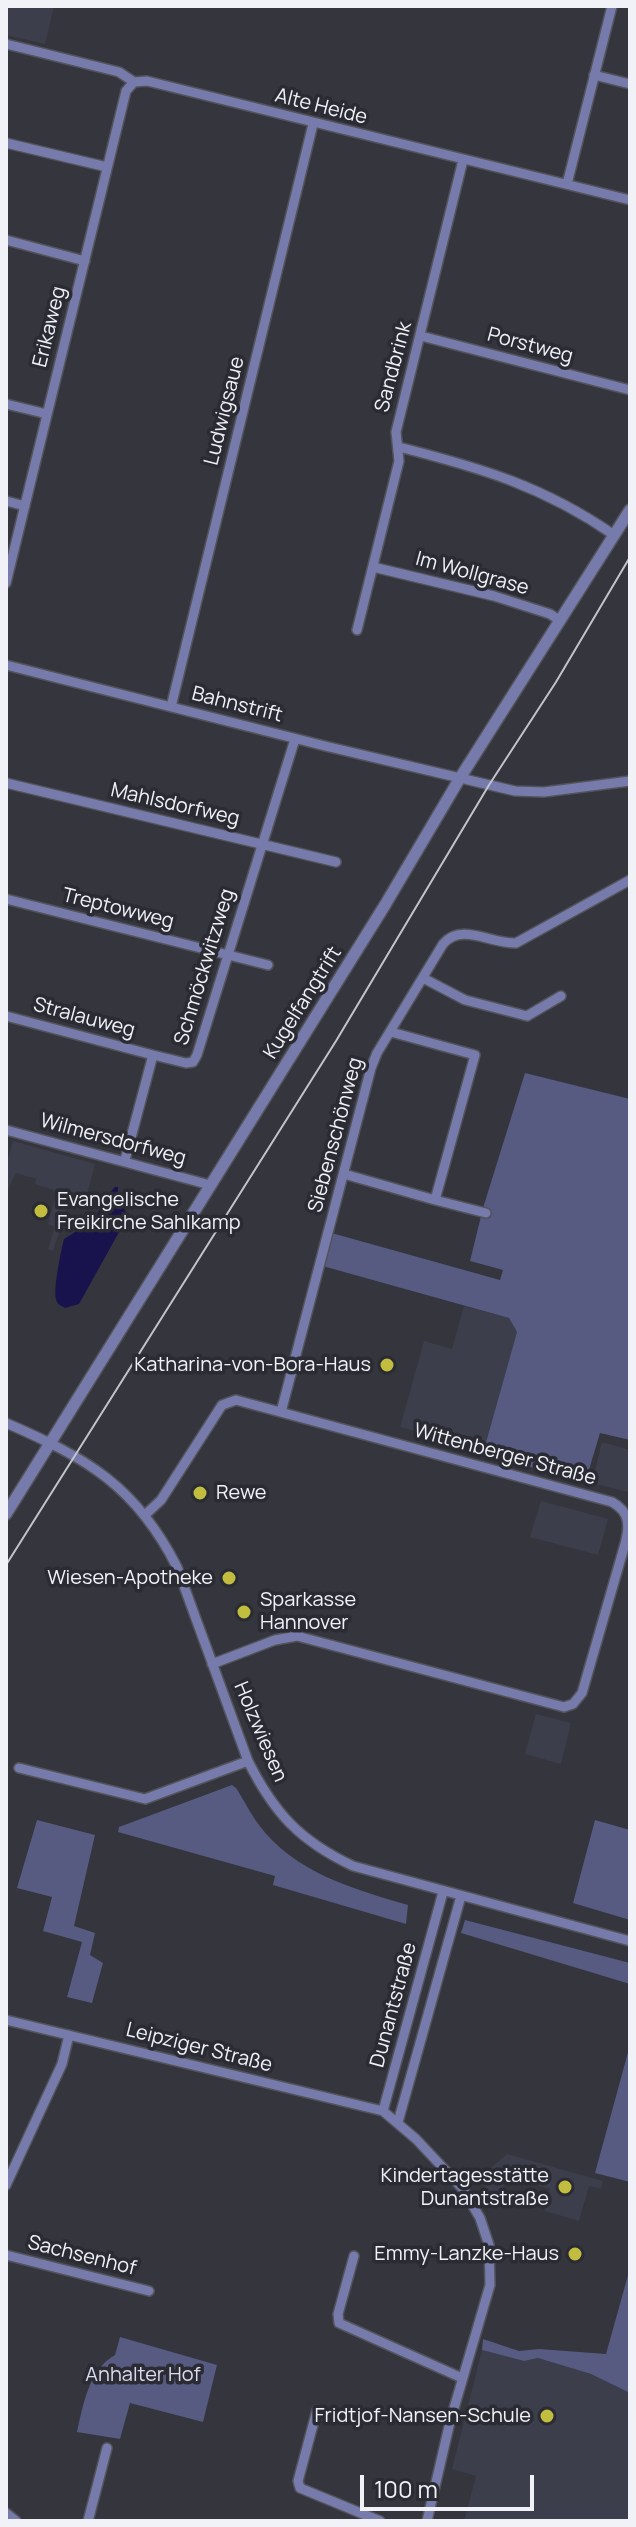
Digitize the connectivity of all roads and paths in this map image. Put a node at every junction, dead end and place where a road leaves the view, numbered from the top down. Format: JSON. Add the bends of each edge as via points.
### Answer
{"nodes":[{"id":1,"x":612,"y":6,"type":"edge"},
{"id":2,"x":6,"y":44,"type":"edge"},
{"id":3,"x":594,"y":75,"type":"junction"},
{"id":4,"x":134,"y":82,"type":"junction"},
{"id":5,"x":630,"y":84,"type":"edge"},
{"id":6,"x":313,"y":124,"type":"junction"},
{"id":7,"x":6,"y":143,"type":"edge"},
{"id":8,"x":463,"y":160,"type":"junction"},
{"id":9,"x":107,"y":167,"type":"junction"},
{"id":10,"x":567,"y":184,"type":"junction"},
{"id":11,"x":630,"y":200,"type":"edge"},
{"id":12,"x":6,"y":240,"type":"edge"},
{"id":13,"x":85,"y":261,"type":"junction"},
{"id":14,"x":421,"y":336,"type":"junction"},
{"id":15,"x":630,"y":390,"type":"edge"},
{"id":16,"x":6,"y":404,"type":"edge"},
{"id":17,"x":47,"y":414,"type":"junction"},
{"id":18,"x":399,"y":447,"type":"junction"},
{"id":19,"x":6,"y":501,"type":"edge"},
{"id":20,"x":25,"y":506,"type":"junction"},
{"id":21,"x":630,"y":510,"type":"edge"},
{"id":22,"x":614,"y":535,"type":"junction"},
{"id":23,"x":373,"y":567,"type":"junction"},
{"id":24,"x":6,"y":583,"type":"edge"},
{"id":25,"x":559,"y":620,"type":"junction"},
{"id":26,"x":357,"y":630,"type":"dead end"},
{"id":27,"x":6,"y":665,"type":"edge"},
{"id":28,"x":171,"y":707,"type":"junction"},
{"id":29,"x":295,"y":739,"type":"junction"},
{"id":30,"x":460,"y":778,"type":"junction"},
{"id":31,"x":630,"y":781,"type":"edge"},
{"id":32,"x":6,"y":783,"type":"edge"},
{"id":33,"x":261,"y":844,"type":"junction"},
{"id":34,"x":336,"y":862,"type":"dead end"},
{"id":35,"x":630,"y":880,"type":"edge"},
{"id":36,"x":6,"y":899,"type":"edge"},
{"id":37,"x":228,"y":955,"type":"junction"},
{"id":38,"x":268,"y":965,"type":"dead end"},
{"id":39,"x":423,"y":978,"type":"junction"},
{"id":40,"x":561,"y":996,"type":"dead end"},
{"id":41,"x":6,"y":1016,"type":"edge"},
{"id":42,"x":391,"y":1032,"type":"junction"},
{"id":43,"x":153,"y":1055,"type":"junction"},
{"id":44,"x":6,"y":1130,"type":"edge"},
{"id":45,"x":125,"y":1160,"type":"junction"},
{"id":46,"x":344,"y":1174,"type":"junction"},
{"id":47,"x":210,"y":1185,"type":"junction"},
{"id":48,"x":435,"y":1200,"type":"junction"},
{"id":49,"x":486,"y":1213,"type":"dead end"},
{"id":50,"x":281,"y":1412,"type":"junction"},
{"id":51,"x":6,"y":1423,"type":"edge"},
{"id":52,"x":51,"y":1443,"type":"junction"},
{"id":53,"x":6,"y":1514,"type":"edge"},
{"id":54,"x":146,"y":1514,"type":"junction"},
{"id":55,"x":212,"y":1664,"type":"junction"},
{"id":56,"x":248,"y":1761,"type":"junction"},
{"id":57,"x":19,"y":1768,"type":"dead end"},
{"id":58,"x":443,"y":1892,"type":"junction"},
{"id":59,"x":461,"y":1896,"type":"junction"},
{"id":60,"x":630,"y":1941,"type":"edge"},
{"id":61,"x":6,"y":2020,"type":"edge"},
{"id":62,"x":69,"y":2035,"type":"junction"},
{"id":63,"x":383,"y":2111,"type":"junction"},
{"id":64,"x":398,"y":2122,"type":"junction"},
{"id":65,"x":6,"y":2185,"type":"edge"},
{"id":66,"x":6,"y":2255,"type":"edge"},
{"id":67,"x":354,"y":2256,"type":"dead end"},
{"id":68,"x":149,"y":2291,"type":"dead end"},
{"id":69,"x":462,"y":2378,"type":"junction"},
{"id":70,"x":317,"y":2410,"type":"dead end"},
{"id":71,"x":107,"y":2448,"type":"dead end"},
{"id":72,"x":6,"y":2513,"type":"edge"},
{"id":73,"x":16,"y":2521,"type":"edge"},
{"id":74,"x":88,"y":2521,"type":"edge"},
{"id":75,"x":380,"y":2521,"type":"edge"},
{"id":76,"x":427,"y":2521,"type":"edge"}],
"edges":[{"from":1,"to":3,"type":"street"},
{"from":2,"to":4,"type":"street","name":"Alte Heide","via":[[119,72]]},
{"from":3,"to":5,"type":"street"},
{"from":3,"to":10,"type":"street"},
{"from":4,"to":6,"type":"street","name":"Alte Heide"},
{"from":4,"to":9,"type":"street","name":"Erikaweg","via":[[126,91]]},
{"from":6,"to":8,"type":"street","name":"Alte Heide"},
{"from":6,"to":28,"type":"street","name":"Ludwigsaue"},
{"from":7,"to":9,"type":"street"},
{"from":8,"to":10,"type":"street","name":"Alte Heide"},
{"from":8,"to":14,"type":"street","name":"Sandbrink"},
{"from":9,"to":13,"type":"street","name":"Erikaweg"},
{"from":10,"to":11,"type":"street","name":"Alte Heide"},
{"from":12,"to":13,"type":"street"},
{"from":13,"to":17,"type":"street","name":"Erikaweg"},
{"from":14,"to":15,"type":"street","name":"Porstweg"},
{"from":14,"to":18,"type":"street","name":"Sandbrink","via":[[396,432]]},
{"from":16,"to":17,"type":"street"},
{"from":17,"to":20,"type":"street","name":"Erikaweg"},
{"from":18,"to":22,"type":"street","via":[[511,479],[575,509]]},
{"from":18,"to":23,"type":"street","name":"Sandbrink"},
{"from":19,"to":20,"type":"street"},
{"from":20,"to":24,"type":"street","name":"Erikaweg"},
{"from":21,"to":22,"type":"street","name":"Kugelfangtrift"},
{"from":22,"to":25,"type":"street","name":"Kugelfangtrift"},
{"from":23,"to":25,"type":"street","name":"Im Wollgrase","via":[[494,596]]},
{"from":23,"to":26,"type":"street","name":"Sandbrink"},
{"from":25,"to":30,"type":"street","name":"Kugelfangtrift"},
{"from":27,"to":28,"type":"street","name":"Bahnstrift"},
{"from":28,"to":29,"type":"street","name":"Bahnstrift"},
{"from":29,"to":30,"type":"street","name":"Bahnstrift"},
{"from":29,"to":33,"type":"street","name":"Schmöckwitzweg"},
{"from":30,"to":31,"type":"street","name":"Bahnstrift","via":[[528,793]]},
{"from":30,"to":47,"type":"street","name":"Kugelfangtrift"},
{"from":32,"to":33,"type":"street","name":"Mahlsdorfweg"},
{"from":33,"to":34,"type":"street","name":"Mahlsdorfweg"},
{"from":33,"to":37,"type":"street","name":"Schmöckwitzweg"},
{"from":35,"to":39,"type":"street","name":"Siebenschönweg","via":[[516,943],[450,935]]},
{"from":36,"to":37,"type":"street","name":"Treptowweg"},
{"from":37,"to":38,"type":"street","name":"Treptowweg"},
{"from":37,"to":43,"type":"street","name":"Schmöckwitzweg","via":[[193,1062]]},
{"from":39,"to":40,"type":"street","via":[[465,1000],[527,1016]]},
{"from":39,"to":42,"type":"street","name":"Siebenschönweg"},
{"from":41,"to":43,"type":"street","name":"Stralauweg"},
{"from":42,"to":46,"type":"street","name":"Siebenschönweg","via":[[371,1068]]},
{"from":42,"to":48,"type":"street","via":[[475,1055]]},
{"from":43,"to":45,"type":"street","name":"Schmöckwitzweg"},
{"from":44,"to":45,"type":"street","name":"Wilmersdorfweg"},
{"from":45,"to":47,"type":"street","name":"Wilmersdorfweg"},
{"from":46,"to":48,"type":"street"},
{"from":46,"to":50,"type":"street","name":"Siebenschönweg"},
{"from":47,"to":52,"type":"street","name":"Kugelfangtrift"},
{"from":48,"to":49,"type":"street"},
{"from":50,"to":54,"type":"street","name":"Wittenberger Straße","via":[[236,1400],[222,1405],[161,1500]]},
{"from":50,"to":55,"type":"street","name":"Wittenberger Straße","via":[[612,1502],[629,1520],[615,1579],[582,1693],[564,1707],[297,1636]]},
{"from":51,"to":52,"type":"street","name":"Holzwiesen"},
{"from":52,"to":53,"type":"street","name":"Kugelfangtrift"},
{"from":52,"to":54,"type":"street","name":"Holzwiesen","via":[[110,1479]]},
{"from":54,"to":55,"type":"street","name":"Holzwiesen","via":[[177,1567]]},
{"from":55,"to":56,"type":"street","name":"Holzwiesen"},
{"from":56,"to":57,"type":"street","via":[[145,1799]]},
{"from":56,"to":58,"type":"street","name":"Holzwiesen","via":[[273,1805],[313,1844],[353,1866]]},
{"from":58,"to":59,"type":"street","name":"Holzwiesen"},
{"from":58,"to":63,"type":"street","name":"Dunantstraße"},
{"from":59,"to":60,"type":"street","name":"Holzwiesen"},
{"from":59,"to":64,"type":"street","name":"Dunantstraße"},
{"from":61,"to":62,"type":"street","name":"Leipziger Straße"},
{"from":62,"to":63,"type":"street","name":"Leipziger Straße"},
{"from":62,"to":65,"type":"street","via":[[62,2064]]},
{"from":63,"to":64,"type":"street"},
{"from":64,"to":69,"type":"street","via":[[463,2189],[487,2234],[490,2285]]},
{"from":66,"to":68,"type":"street","name":"Sachsenhof"},
{"from":67,"to":69,"type":"street","via":[[339,2323]]},
{"from":69,"to":76,"type":"street"},
{"from":70,"to":75,"type":"street","via":[[300,2488]]},
{"from":71,"to":74,"type":"street"},
{"from":72,"to":73,"type":"street"}]}
